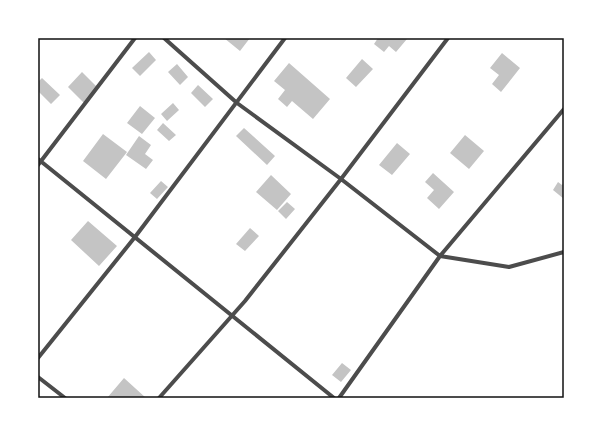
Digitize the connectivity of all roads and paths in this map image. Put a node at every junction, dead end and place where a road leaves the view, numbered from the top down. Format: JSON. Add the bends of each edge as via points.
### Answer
{"nodes":[{"id":1,"x":135,"y":38,"type":"edge"},
{"id":2,"x":164,"y":38,"type":"edge"},
{"id":3,"x":285,"y":38,"type":"edge"},
{"id":4,"x":448,"y":38,"type":"edge"},
{"id":5,"x":237,"y":103,"type":"junction"},
{"id":6,"x":564,"y":109,"type":"edge"},
{"id":7,"x":39,"y":162,"type":"edge"},
{"id":8,"x":341,"y":179,"type":"junction"},
{"id":9,"x":135,"y":237,"type":"junction"},
{"id":10,"x":564,"y":252,"type":"edge"},
{"id":11,"x":440,"y":256,"type":"junction"},
{"id":12,"x":232,"y":316,"type":"junction"},
{"id":13,"x":38,"y":358,"type":"edge"},
{"id":14,"x":38,"y":377,"type":"edge"},
{"id":15,"x":64,"y":398,"type":"edge"},
{"id":16,"x":159,"y":398,"type":"edge"},
{"id":17,"x":334,"y":398,"type":"edge"},
{"id":18,"x":340,"y":398,"type":"edge"}],
"edges":[{"from":1,"to":7,"type":"street"},
{"from":2,"to":5,"type":"street"},
{"from":3,"to":5,"type":"street"},
{"from":4,"to":8,"type":"street"},
{"from":5,"to":8,"type":"street"},
{"from":5,"to":9,"type":"street"},
{"from":6,"to":11,"type":"street"},
{"from":7,"to":9,"type":"street"},
{"from":8,"to":11,"type":"street"},
{"from":8,"to":12,"type":"street"},
{"from":9,"to":12,"type":"street"},
{"from":9,"to":13,"type":"street"},
{"from":10,"to":11,"type":"street","via":[[509,267]]},
{"from":11,"to":18,"type":"street"},
{"from":12,"to":16,"type":"street"},
{"from":12,"to":17,"type":"street"},
{"from":14,"to":15,"type":"street"}]}
